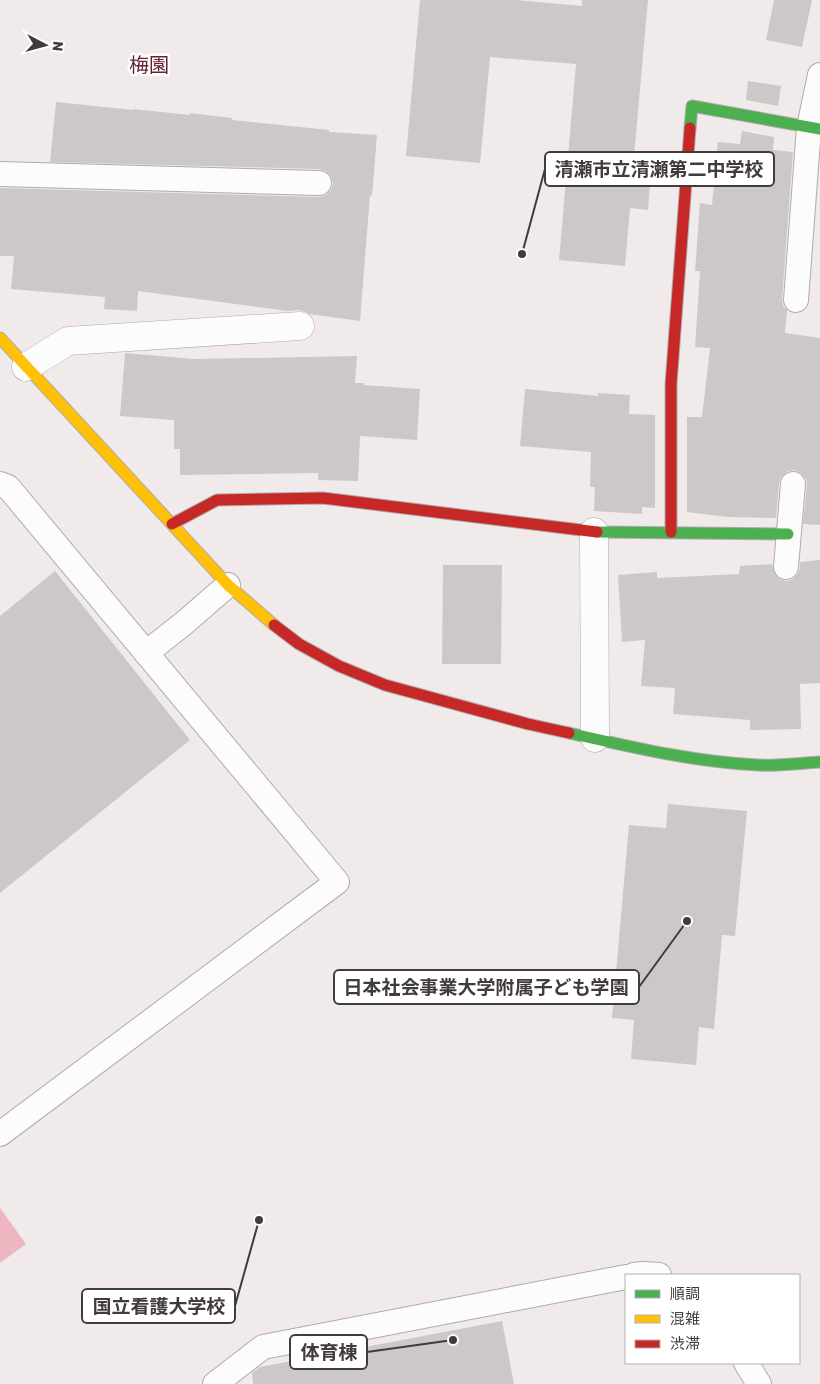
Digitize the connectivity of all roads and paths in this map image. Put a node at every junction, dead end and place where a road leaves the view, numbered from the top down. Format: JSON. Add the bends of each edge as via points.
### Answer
{"nodes":[{"id":1,"x":820,"y":75,"type":"edge"},
{"id":2,"x":814,"y":128,"type":"edge"},
{"id":3,"x":0,"y":174,"type":"edge"},
{"id":4,"x":319,"y":183,"type":"dead end"},
{"id":5,"x":796,"y":300,"type":"dead end"},
{"id":6,"x":300,"y":326,"type":"dead end"},
{"id":7,"x":0,"y":338,"type":"edge"},
{"id":8,"x":26,"y":367,"type":"junction"},
{"id":9,"x":0,"y":484,"type":"edge"},
{"id":10,"x":793,"y":484,"type":"dead end"},
{"id":11,"x":172,"y":524,"type":"junction"},
{"id":12,"x":594,"y":532,"type":"junction"},
{"id":13,"x":671,"y":532,"type":"junction"},
{"id":14,"x":788,"y":534,"type":"junction"},
{"id":15,"x":786,"y":567,"type":"dead end"},
{"id":16,"x":228,"y":585,"type":"junction"},
{"id":17,"x":146,"y":653,"type":"junction"},
{"id":18,"x":595,"y":738,"type":"junction"},
{"id":19,"x":820,"y":762,"type":"edge"},
{"id":20,"x":0,"y":1134,"type":"edge"},
{"id":21,"x":625,"y":1277,"type":"edge"},
{"id":22,"x":747,"y":1364,"type":"edge"},
{"id":23,"x":215,"y":1384,"type":"edge"},
{"id":24,"x":759,"y":1384,"type":"edge"}],
"edges":[{"from":1,"to":2,"type":"lane"},
{"from":2,"to":5,"type":"lane"},
{"from":2,"to":13,"type":"street","via":[[692,106],[670,384]]},
{"from":3,"to":4,"type":"lane"},
{"from":6,"to":8,"type":"street","via":[[68,341]]},
{"from":7,"to":8,"type":"street"},
{"from":8,"to":11,"type":"street"},
{"from":9,"to":17,"type":"lane","via":[[8,487]]},
{"from":10,"to":14,"type":"lane"},
{"from":11,"to":12,"type":"street","via":[[217,500],[323,498]]},
{"from":11,"to":16,"type":"street"},
{"from":12,"to":13,"type":"street"},
{"from":12,"to":18,"type":"street"},
{"from":13,"to":14,"type":"street"},
{"from":14,"to":15,"type":"lane"},
{"from":16,"to":17,"type":"lane"},
{"from":16,"to":18,"type":"street","via":[[299,644],[339,666],[393,688],[528,724]]},
{"from":17,"to":20,"type":"lane","via":[[337,882]]},
{"from":18,"to":19,"type":"street","via":[[717,762],[761,765]]},
{"from":21,"to":23,"type":"lane","via":[[263,1347]]},
{"from":22,"to":24,"type":"lane"}]}
